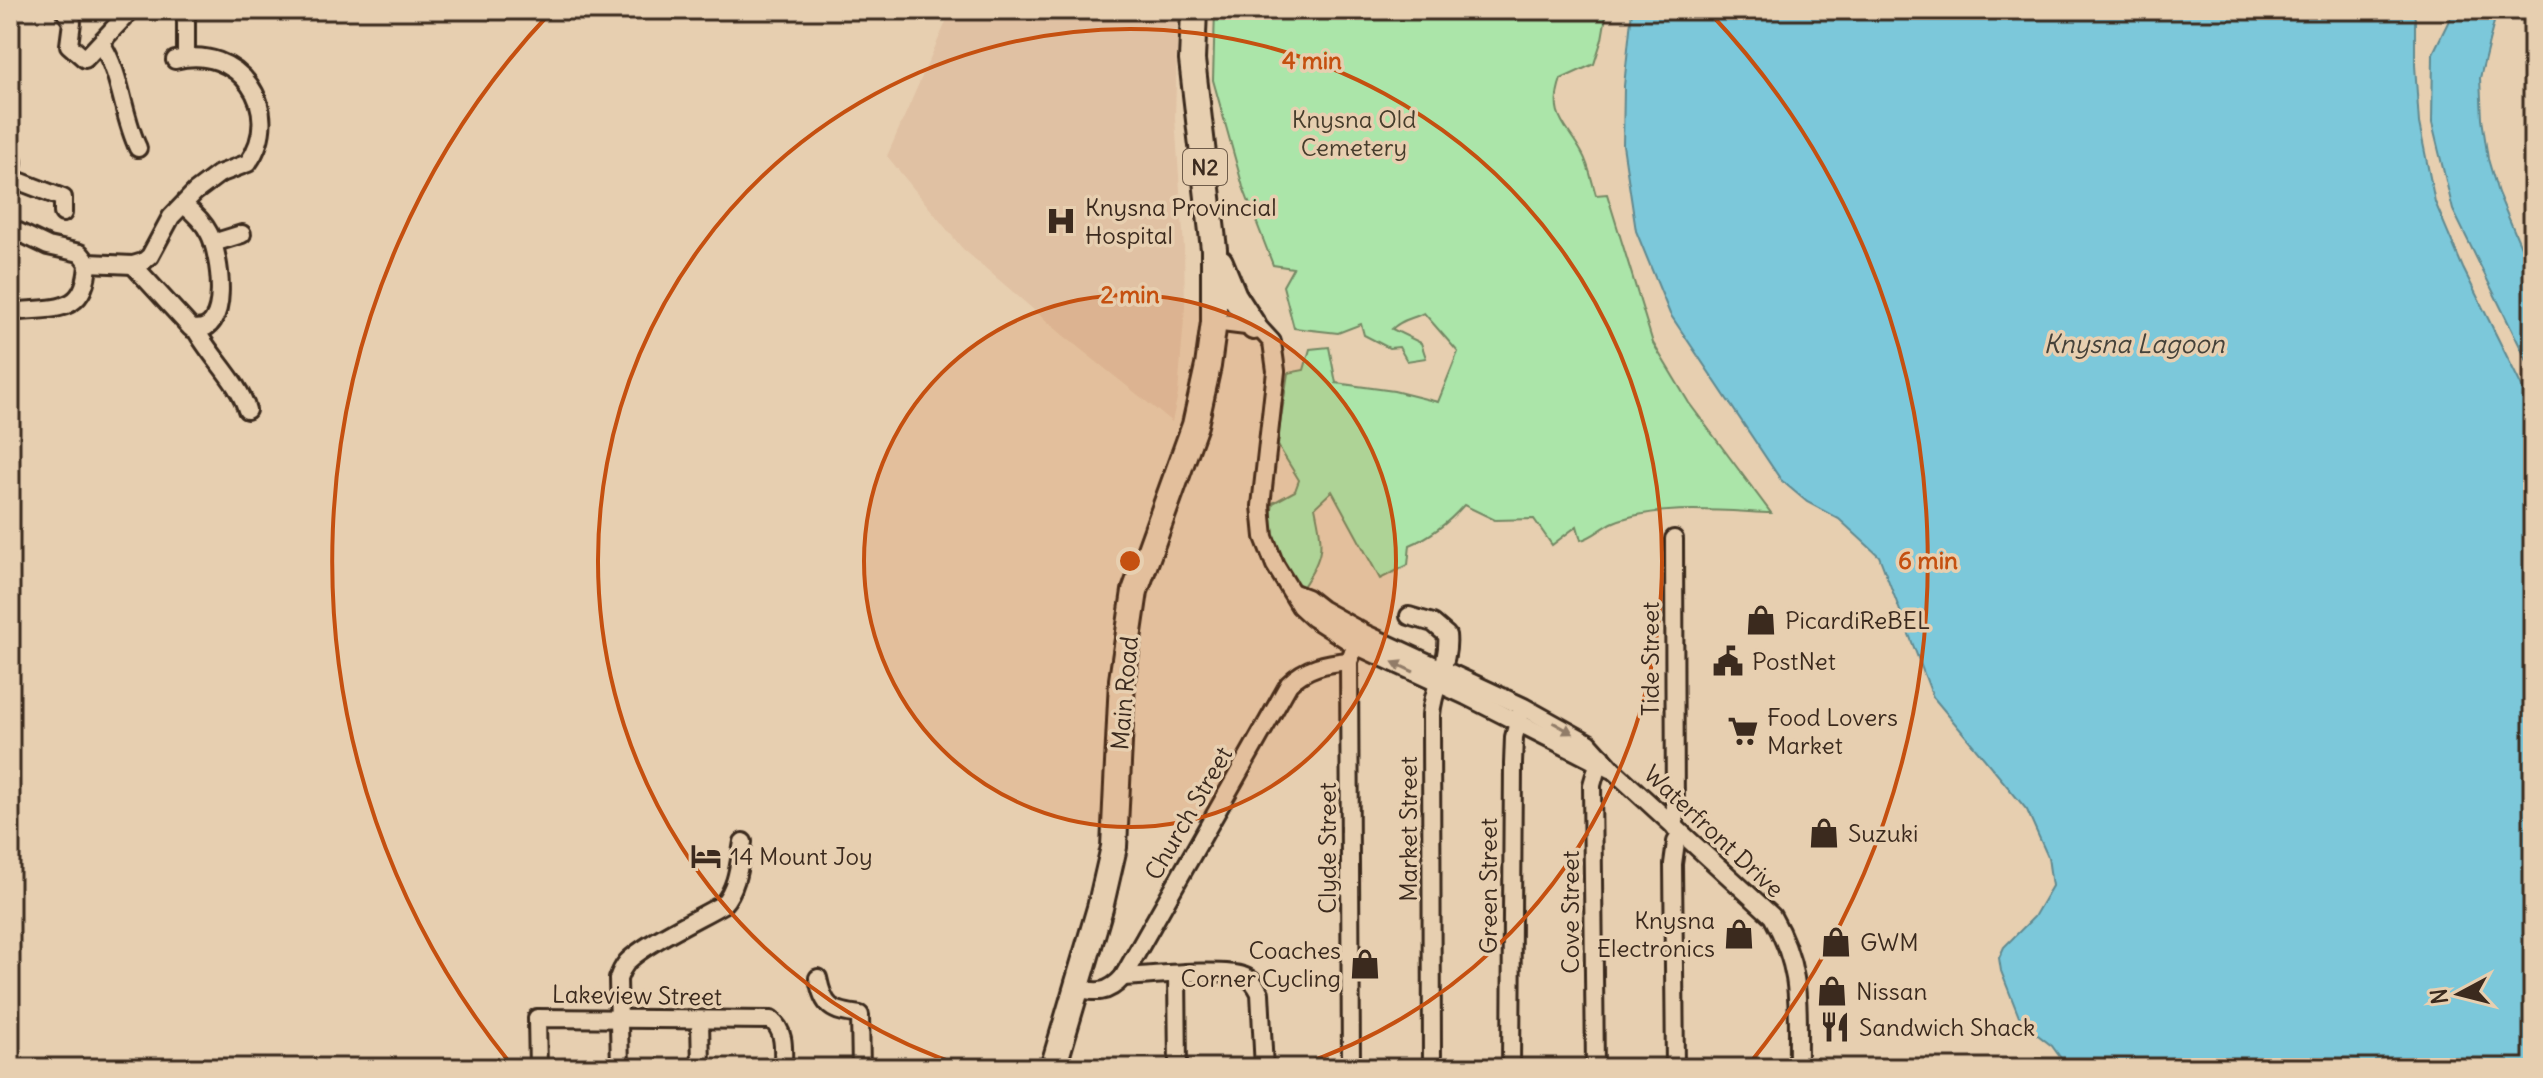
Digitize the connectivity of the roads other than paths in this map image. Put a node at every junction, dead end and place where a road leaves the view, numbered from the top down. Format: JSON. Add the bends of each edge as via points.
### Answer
{"nodes":[{"id":1,"x":64,"y":10,"type":"edge"},
{"id":2,"x":131,"y":10,"type":"edge"},
{"id":3,"x":186,"y":10,"type":"edge"},
{"id":4,"x":1194,"y":10,"type":"edge"},
{"id":5,"x":101,"y":43,"type":"junction"},
{"id":6,"x":138,"y":148,"type":"dead end"},
{"id":7,"x":10,"y":151,"type":"edge"},
{"id":8,"x":10,"y":179,"type":"edge"},
{"id":9,"x":184,"y":205,"type":"junction"},
{"id":10,"x":63,"y":213,"type":"dead end"},
{"id":11,"x":10,"y":228,"type":"edge"},
{"id":12,"x":242,"y":234,"type":"dead end"},
{"id":13,"x":213,"y":243,"type":"junction"},
{"id":14,"x":1214,"y":249,"type":"junction"},
{"id":15,"x":88,"y":263,"type":"junction"},
{"id":16,"x":133,"y":265,"type":"junction"},
{"id":17,"x":13,"y":312,"type":"edge"},
{"id":18,"x":1214,"y":322,"type":"junction"},
{"id":19,"x":1254,"y":327,"type":"junction"},
{"id":20,"x":196,"y":330,"type":"junction"},
{"id":21,"x":247,"y":410,"type":"dead end"},
{"id":22,"x":1674,"y":539,"type":"dead end"},
{"id":23,"x":1409,"y":616,"type":"dead end"},
{"id":24,"x":1356,"y":646,"type":"junction"},
{"id":25,"x":1439,"y":675,"type":"junction"},
{"id":26,"x":1520,"y":714,"type":"junction"},
{"id":27,"x":1600,"y":761,"type":"junction"},
{"id":28,"x":1674,"y":793,"type":"junction"},
{"id":29,"x":1652,"y":804,"type":"junction"},
{"id":30,"x":1678,"y":831,"type":"junction"},
{"id":31,"x":743,"y":842,"type":"dead end"},
{"id":32,"x":1177,"y":974,"type":"junction"},
{"id":33,"x":1123,"y":977,"type":"junction"},
{"id":34,"x":818,"y":978,"type":"dead end"},
{"id":35,"x":1076,"y":988,"type":"junction"},
{"id":36,"x":619,"y":1018,"type":"junction"},
{"id":37,"x":700,"y":1020,"type":"junction"},
{"id":38,"x":538,"y":1068,"type":"edge"},
{"id":39,"x":620,"y":1068,"type":"edge"},
{"id":40,"x":701,"y":1068,"type":"edge"},
{"id":41,"x":783,"y":1068,"type":"edge"},
{"id":42,"x":861,"y":1068,"type":"edge"},
{"id":43,"x":1053,"y":1068,"type":"edge"},
{"id":44,"x":1178,"y":1068,"type":"edge"},
{"id":45,"x":1264,"y":1068,"type":"edge"},
{"id":46,"x":1351,"y":1068,"type":"edge"},
{"id":47,"x":1432,"y":1068,"type":"edge"},
{"id":48,"x":1511,"y":1068,"type":"edge"},
{"id":49,"x":1595,"y":1068,"type":"edge"},
{"id":50,"x":1675,"y":1068,"type":"edge"},
{"id":51,"x":1798,"y":1068,"type":"edge"}],
"edges":[{"from":1,"to":5,"type":"street","via":[[72,22],[69,45],[82,59]]},
{"from":2,"to":5,"type":"street"},
{"from":3,"to":9,"type":"street","via":[[180,58],[205,56],[232,66],[256,93],[261,126],[248,163],[206,182]]},
{"from":4,"to":14,"type":"highway","number":"N2","via":[[1194,88]]},
{"from":5,"to":6,"type":"street","via":[[111,58]]},
{"from":7,"to":8,"type":"street"},
{"from":8,"to":10,"type":"street","via":[[63,198]]},
{"from":9,"to":13,"type":"street","via":[[200,219]]},
{"from":9,"to":16,"type":"street","via":[[171,217],[150,256]]},
{"from":11,"to":15,"type":"street","via":[[48,246],[80,253]]},
{"from":12,"to":13,"type":"street"},
{"from":13,"to":20,"type":"street","via":[[220,275],[218,306],[212,321]]},
{"from":14,"to":18,"type":"highway","number":"N2"},
{"from":14,"to":19,"type":"highway"},
{"from":15,"to":16,"type":"street"},
{"from":15,"to":17,"type":"street","via":[[84,291],[70,304]]},
{"from":16,"to":20,"type":"street"},
{"from":18,"to":19,"type":"street"},
{"from":18,"to":35,"type":"highway","name":"Main Road","number":"N2","via":[[1195,425],[1135,591],[1122,680],[1114,847]]},
{"from":19,"to":24,"type":"street","name":"Waterfront Drive","via":[[1272,342],[1276,371],[1261,506],[1264,537],[1300,606]]},
{"from":20,"to":21,"type":"street"},
{"from":22,"to":28,"type":"street","name":"Tide Street"},
{"from":23,"to":25,"type":"street","name":"Market Street","via":[[1433,623],[1447,635]]},
{"from":24,"to":25,"type":"street","name":"Waterfront Drive"},
{"from":24,"to":33,"type":"street","name":"Church Street","via":[[1289,684]]},
{"from":24,"to":46,"type":"street","name":"Clyde Street"},
{"from":25,"to":26,"type":"street","name":"Waterfront Drive"},
{"from":25,"to":47,"type":"street","name":"Market Street","via":[[1431,715]]},
{"from":26,"to":27,"type":"street","name":"Waterfront Drive"},
{"from":26,"to":48,"type":"street","name":"Green Street","via":[[1513,764]]},
{"from":27,"to":29,"type":"street","name":"Waterfront Drive"},
{"from":27,"to":49,"type":"street","name":"Cove Street","via":[[1592,785]]},
{"from":28,"to":29,"type":"street"},
{"from":28,"to":30,"type":"street","name":"Tide Street"},
{"from":29,"to":30,"type":"street","name":"Waterfront Drive"},
{"from":30,"to":50,"type":"street","name":"Tide Street","via":[[1673,864]]},
{"from":30,"to":51,"type":"street","name":"Waterfront Drive","via":[[1772,916],[1784,936],[1798,987]]},
{"from":31,"to":36,"type":"street","via":[[737,877],[723,904],[628,961],[618,979]]},
{"from":32,"to":33,"type":"street"},
{"from":32,"to":44,"type":"street"},
{"from":32,"to":45,"type":"street","via":[[1237,974],[1256,985]]},
{"from":33,"to":35,"type":"street","via":[[1101,993]]},
{"from":34,"to":42,"type":"street","via":[[827,1004],[860,1015]]},
{"from":35,"to":43,"type":"highway","name":"Main Road","number":"N2"},
{"from":36,"to":37,"type":"street","name":"Lakeview Street"},
{"from":36,"to":38,"type":"street","name":"Lakeview Street","via":[[537,1018]]},
{"from":36,"to":39,"type":"street"},
{"from":37,"to":40,"type":"street"},
{"from":37,"to":41,"type":"street","name":"Lakeview Street","via":[[771,1020],[781,1032]]}]}
